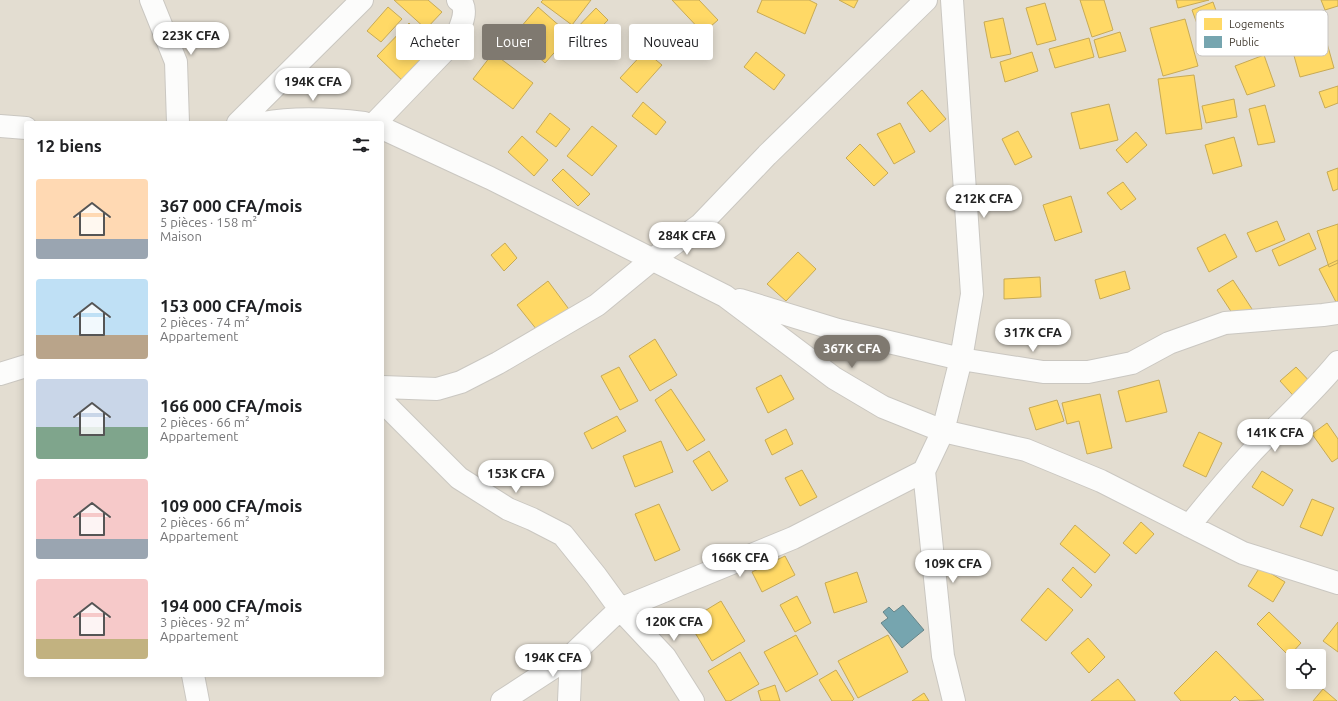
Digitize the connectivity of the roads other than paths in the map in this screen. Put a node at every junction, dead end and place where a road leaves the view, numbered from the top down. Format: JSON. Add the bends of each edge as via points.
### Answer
{"nodes":[{"id":1,"x":150,"y":0,"type":"edge"},
{"id":2,"x":362,"y":0,"type":"edge"},
{"id":3,"x":458,"y":0,"type":"edge"},
{"id":4,"x":926,"y":0,"type":"edge"},
{"id":5,"x":952,"y":0,"type":"edge"},
{"id":6,"x":178,"y":121,"type":"edge"},
{"id":7,"x":240,"y":121,"type":"edge"},
{"id":8,"x":273,"y":121,"type":"edge"},
{"id":9,"x":346,"y":121,"type":"edge"},
{"id":10,"x":377,"y":121,"type":"edge"},
{"id":11,"x":0,"y":126,"type":"edge"},
{"id":12,"x":24,"y":128,"type":"edge"},
{"id":13,"x":384,"y":129,"type":"edge"},
{"id":14,"x":653,"y":259,"type":"junction"},
{"id":15,"x":725,"y":296,"type":"junction"},
{"id":16,"x":1338,"y":313,"type":"edge"},
{"id":17,"x":962,"y":359,"type":"junction"},
{"id":18,"x":1338,"y":362,"type":"edge"},
{"id":19,"x":24,"y":367,"type":"edge"},
{"id":20,"x":0,"y":374,"type":"edge"},
{"id":21,"x":384,"y":387,"type":"edge"},
{"id":22,"x":384,"y":403,"type":"edge"},
{"id":23,"x":943,"y":431,"type":"junction"},
{"id":24,"x":924,"y":471,"type":"junction"},
{"id":25,"x":1189,"y":526,"type":"junction"},
{"id":26,"x":1338,"y":582,"type":"edge"},
{"id":27,"x":620,"y":609,"type":"junction"},
{"id":28,"x":571,"y":656,"type":"junction"},
{"id":29,"x":193,"y":677,"type":"edge"},
{"id":30,"x":198,"y":701,"type":"edge"},
{"id":31,"x":502,"y":701,"type":"edge"},
{"id":32,"x":569,"y":701,"type":"edge"},
{"id":33,"x":693,"y":701,"type":"edge"},
{"id":34,"x":954,"y":701,"type":"edge"}],
"edges":[{"from":1,"to":6,"type":"street","via":[[176,62]]},
{"from":2,"to":7,"type":"street"},
{"from":3,"to":10,"type":"street","via":[[464,11],[454,40]]},
{"from":4,"to":14,"type":"street","via":[[700,225]]},
{"from":5,"to":17,"type":"street","via":[[972,294]]},
{"from":8,"to":9,"type":"street"},
{"from":11,"to":12,"type":"street"},
{"from":13,"to":14,"type":"street"},
{"from":14,"to":15,"type":"street"},
{"from":14,"to":21,"type":"street","via":[[597,305],[461,382],[436,389]]},
{"from":15,"to":17,"type":"street","via":[[838,330]]},
{"from":15,"to":23,"type":"street","via":[[834,378],[883,407]]},
{"from":16,"to":17,"type":"street","via":[[1225,323],[1170,344],[1132,363],[1088,372],[1043,372]]},
{"from":17,"to":23,"type":"street"},
{"from":18,"to":25,"type":"street","via":[[1224,482]]},
{"from":19,"to":20,"type":"street"},
{"from":22,"to":27,"type":"street","via":[[459,478],[508,509],[563,535]]},
{"from":23,"to":24,"type":"street"},
{"from":23,"to":25,"type":"street","via":[[1026,450],[1101,481]]},
{"from":24,"to":27,"type":"street","via":[[793,538]]},
{"from":24,"to":34,"type":"street","via":[[943,656]]},
{"from":25,"to":26,"type":"street","via":[[1243,553]]},
{"from":27,"to":28,"type":"street"},
{"from":27,"to":33,"type":"street","via":[[665,657]]},
{"from":28,"to":31,"type":"street"},
{"from":28,"to":32,"type":"street"},
{"from":29,"to":30,"type":"street"}]}
